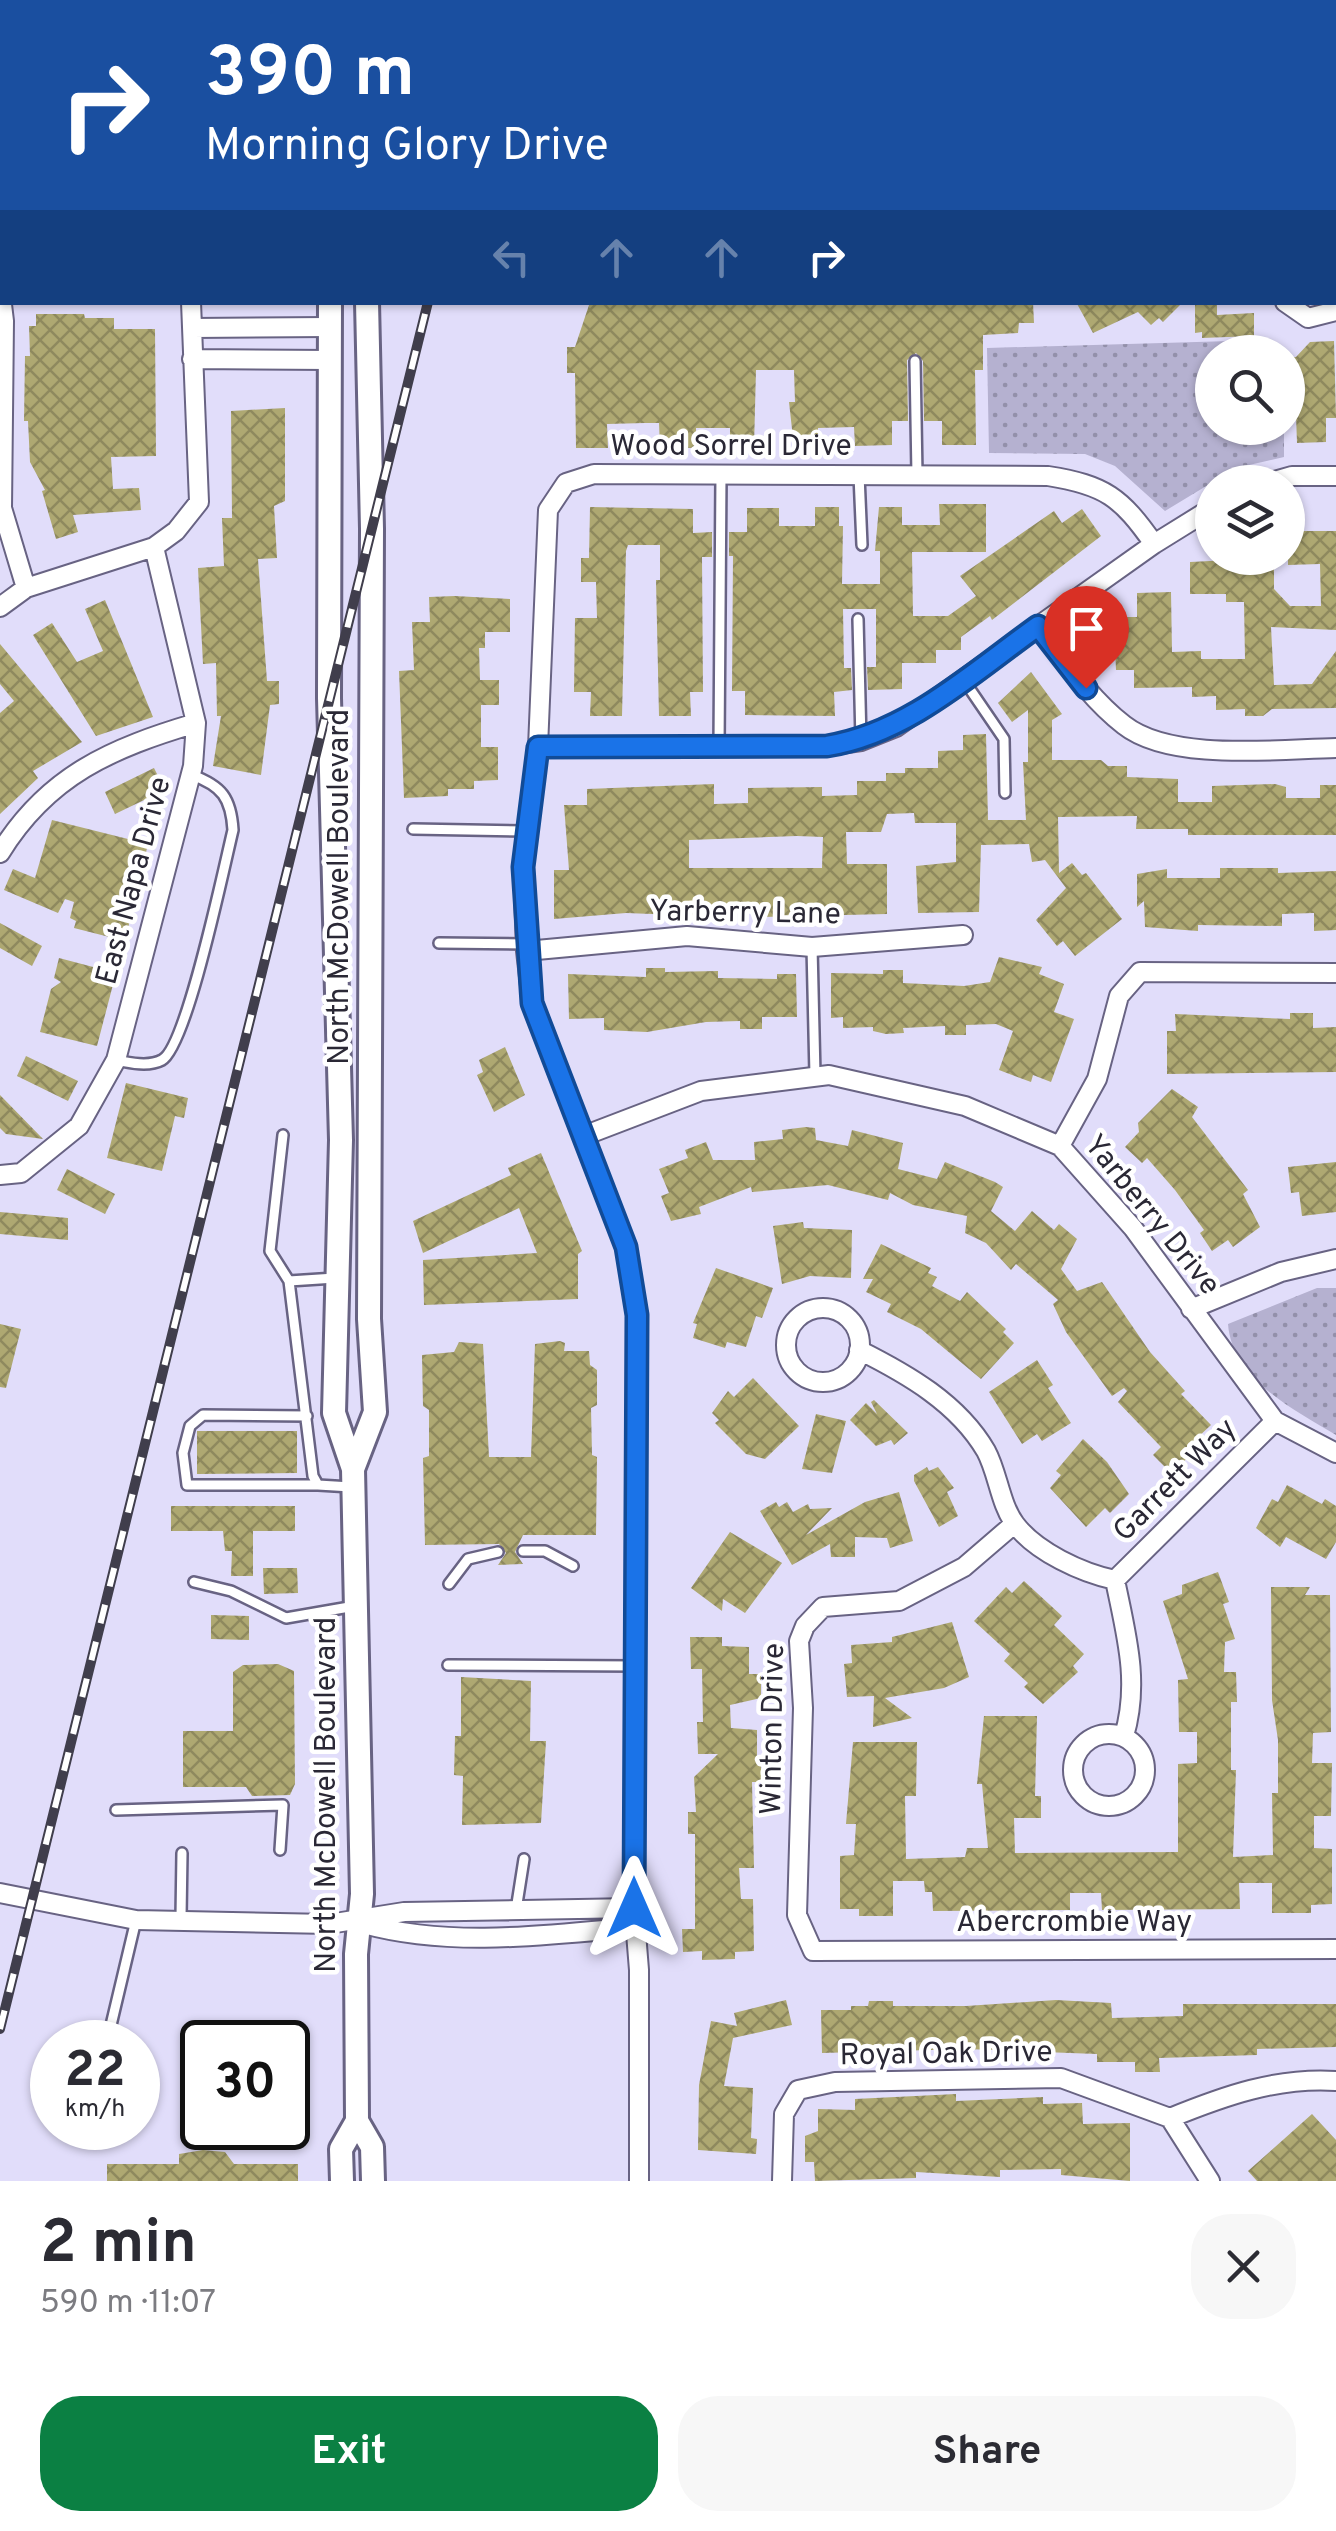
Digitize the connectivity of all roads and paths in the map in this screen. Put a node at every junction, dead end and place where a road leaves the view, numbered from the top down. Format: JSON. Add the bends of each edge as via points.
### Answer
{"nodes":[{"id":1,"x":2,"y":305,"type":"edge"},
{"id":2,"x":192,"y":305,"type":"edge"},
{"id":3,"x":330,"y":305,"type":"edge"},
{"id":4,"x":367,"y":305,"type":"edge"},
{"id":5,"x":1289,"y":305,"type":"edge"},
{"id":6,"x":1336,"y":310,"type":"edge"},
{"id":7,"x":192,"y":328,"type":"junction"},
{"id":8,"x":330,"y":328,"type":"junction"},
{"id":9,"x":192,"y":359,"type":"junction"},
{"id":10,"x":330,"y":360,"type":"junction"},
{"id":11,"x":915,"y":361,"type":"dead end"},
{"id":12,"x":722,"y":474,"type":"junction"},
{"id":13,"x":859,"y":475,"type":"junction"},
{"id":14,"x":917,"y":475,"type":"junction"},
{"id":15,"x":1305,"y":476,"type":"edge"},
{"id":16,"x":1336,"y":476,"type":"edge"},
{"id":17,"x":1195,"y":519,"type":"edge"},
{"id":18,"x":1154,"y":544,"type":"junction"},
{"id":19,"x":862,"y":545,"type":"dead end"},
{"id":20,"x":154,"y":546,"type":"junction"},
{"id":21,"x":26,"y":588,"type":"junction"},
{"id":22,"x":0,"y":607,"type":"edge"},
{"id":23,"x":858,"y":619,"type":"dead end"},
{"id":24,"x":1038,"y":626,"type":"junction"},
{"id":25,"x":963,"y":679,"type":"junction"},
{"id":26,"x":196,"y":723,"type":"junction"},
{"id":27,"x":861,"y":741,"type":"junction"},
{"id":28,"x":538,"y":747,"type":"junction"},
{"id":29,"x":719,"y":747,"type":"junction"},
{"id":30,"x":1336,"y":748,"type":"edge"},
{"id":31,"x":191,"y":774,"type":"junction"},
{"id":32,"x":1006,"y":793,"type":"dead end"},
{"id":33,"x":413,"y":830,"type":"dead end"},
{"id":34,"x":528,"y":831,"type":"junction"},
{"id":35,"x":0,"y":853,"type":"edge"},
{"id":36,"x":964,"y":935,"type":"dead end"},
{"id":37,"x":439,"y":944,"type":"dead end"},
{"id":38,"x":526,"y":947,"type":"junction"},
{"id":39,"x":812,"y":947,"type":"junction"},
{"id":40,"x":1336,"y":973,"type":"edge"},
{"id":41,"x":116,"y":1060,"type":"junction"},
{"id":42,"x":815,"y":1075,"type":"junction"},
{"id":43,"x":283,"y":1135,"type":"dead end"},
{"id":44,"x":586,"y":1135,"type":"junction"},
{"id":45,"x":1060,"y":1146,"type":"junction"},
{"id":46,"x":0,"y":1176,"type":"edge"},
{"id":47,"x":1336,"y":1259,"type":"edge"},
{"id":48,"x":337,"y":1278,"type":"junction"},
{"id":49,"x":289,"y":1281,"type":"junction"},
{"id":50,"x":1191,"y":1309,"type":"junction"},
{"id":51,"x":860,"y":1350,"type":"junction"},
{"id":52,"x":307,"y":1416,"type":"junction"},
{"id":53,"x":1275,"y":1421,"type":"junction"},
{"id":54,"x":1336,"y":1453,"type":"edge"},
{"id":55,"x":354,"y":1478,"type":"junction"},
{"id":56,"x":318,"y":1485,"type":"junction"},
{"id":57,"x":1014,"y":1524,"type":"junction"},
{"id":58,"x":498,"y":1552,"type":"dead end"},
{"id":59,"x":523,"y":1552,"type":"dead end"},
{"id":60,"x":573,"y":1566,"type":"dead end"},
{"id":61,"x":1115,"y":1580,"type":"junction"},
{"id":62,"x":194,"y":1582,"type":"dead end"},
{"id":63,"x":448,"y":1584,"type":"dead end"},
{"id":64,"x":358,"y":1605,"type":"junction"},
{"id":65,"x":448,"y":1665,"type":"dead end"},
{"id":66,"x":636,"y":1666,"type":"junction"},
{"id":67,"x":1124,"y":1736,"type":"junction"},
{"id":68,"x":116,"y":1810,"type":"dead end"},
{"id":69,"x":280,"y":1850,"type":"dead end"},
{"id":70,"x":182,"y":1853,"type":"dead end"},
{"id":71,"x":524,"y":1859,"type":"dead end"},
{"id":72,"x":0,"y":1893,"type":"edge"},
{"id":73,"x":516,"y":1911,"type":"junction"},
{"id":74,"x":182,"y":1917,"type":"junction"},
{"id":75,"x":635,"y":1917,"type":"junction"},
{"id":76,"x":136,"y":1920,"type":"junction"},
{"id":77,"x":358,"y":1922,"type":"junction"},
{"id":78,"x":1336,"y":1949,"type":"edge"},
{"id":79,"x":813,"y":1950,"type":"joint"},
{"id":80,"x":112,"y":2020,"type":"edge"},
{"id":81,"x":1336,"y":2081,"type":"edge"},
{"id":82,"x":1170,"y":2118,"type":"junction"},
{"id":83,"x":357,"y":2121,"type":"junction"},
{"id":84,"x":342,"y":2181,"type":"edge"},
{"id":85,"x":372,"y":2181,"type":"edge"},
{"id":86,"x":638,"y":2181,"type":"edge"},
{"id":87,"x":782,"y":2181,"type":"edge"},
{"id":88,"x":1210,"y":2181,"type":"edge"}],
"edges":[{"from":1,"to":21,"type":"street","via":[[2,508]]},
{"from":2,"to":7,"type":"street"},
{"from":3,"to":8,"type":"main road","name":"North McDowell Boulevard"},
{"from":4,"to":55,"type":"main road","name":"North McDowell Boulevard","via":[[374,1412]]},
{"from":5,"to":6,"type":"street","via":[[1308,318]]},
{"from":7,"to":8,"type":"street"},
{"from":7,"to":9,"type":"street"},
{"from":8,"to":10,"type":"main road","name":"North McDowell Boulevard"},
{"from":9,"to":10,"type":"street"},
{"from":9,"to":20,"type":"street","via":[[199,502]]},
{"from":10,"to":48,"type":"main road","name":"North McDowell Boulevard"},
{"from":11,"to":14,"type":"lane"},
{"from":12,"to":13,"type":"street","name":"Wood Sorrel Drive"},
{"from":12,"to":28,"type":"street","name":"Wood Sorrel Drive","via":[[594,474],[566,483],[548,510]]},
{"from":12,"to":29,"type":"lane"},
{"from":13,"to":14,"type":"street","name":"Wood Sorrel Drive"},
{"from":13,"to":19,"type":"lane"},
{"from":14,"to":18,"type":"street","name":"Wood Sorrel Drive","via":[[1090,482],[1119,499]]},
{"from":15,"to":16,"type":"street"},
{"from":17,"to":18,"type":"street"},
{"from":18,"to":24,"type":"street"},
{"from":20,"to":21,"type":"street"},
{"from":20,"to":26,"type":"street","name":"East Napa Drive"},
{"from":21,"to":22,"type":"street"},
{"from":23,"to":27,"type":"lane"},
{"from":24,"to":25,"type":"street"},
{"from":24,"to":30,"type":"street","via":[[1126,727],[1164,744]]},
{"from":25,"to":27,"type":"street","via":[[896,727]]},
{"from":25,"to":32,"type":"lane","via":[[1004,740]]},
{"from":26,"to":31,"type":"street","name":"East Napa Drive"},
{"from":26,"to":35,"type":"street","via":[[119,748],[58,782]]},
{"from":27,"to":29,"type":"street"},
{"from":28,"to":29,"type":"street"},
{"from":28,"to":34,"type":"street","name":"Wood Sorrel Drive"},
{"from":31,"to":41,"type":"street","name":"East Napa Drive"},
{"from":31,"to":41,"type":"lane","via":[[222,789],[233,830],[186,1012],[172,1051],[160,1062]]},
{"from":33,"to":34,"type":"lane"},
{"from":34,"to":38,"type":"street","name":"Wood Sorrel Drive"},
{"from":36,"to":39,"type":"street","name":"Yarberry Lane"},
{"from":37,"to":38,"type":"lane"},
{"from":38,"to":39,"type":"street","name":"Yarberry Lane","via":[[686,936]]},
{"from":38,"to":44,"type":"street","name":"Wood Sorrel Drive","via":[[532,1003]]},
{"from":39,"to":42,"type":"lane"},
{"from":40,"to":45,"type":"street","via":[[1140,972],[1119,996],[1098,1078]]},
{"from":41,"to":46,"type":"street","name":"East Napa Drive","via":[[79,1126],[21,1173]]},
{"from":42,"to":44,"type":"street","name":"Yarberry Drive","via":[[702,1091]]},
{"from":42,"to":45,"type":"street","name":"Yarberry Drive","via":[[965,1106]]},
{"from":43,"to":49,"type":"lane","via":[[270,1251]]},
{"from":44,"to":66,"type":"street","name":"Wood Sorrel Drive","via":[[626,1247],[637,1315]]},
{"from":45,"to":50,"type":"street","name":"Yarberry Drive"},
{"from":47,"to":50,"type":"street","via":[[1280,1272]]},
{"from":48,"to":49,"type":"lane"},
{"from":48,"to":55,"type":"main road","name":"North McDowell Boulevard","via":[[334,1413]]},
{"from":49,"to":52,"type":"lane"},
{"from":50,"to":53,"type":"street","name":"Yarberry Drive"},
{"from":51,"to":51,"type":"street","via":[[851,1321],[824,1308],[804,1312],[786,1338],[796,1371],[817,1382],[840,1378]]},
{"from":51,"to":57,"type":"street","via":[[942,1401],[986,1450]]},
{"from":52,"to":56,"type":"lane"},
{"from":52,"to":56,"type":"lane","via":[[203,1416],[190,1426],[182,1475],[187,1484],[208,1488]]},
{"from":53,"to":54,"type":"street","name":"Yarberry Drive"},
{"from":53,"to":61,"type":"street","name":"Garrett Way"},
{"from":55,"to":56,"type":"lane"},
{"from":55,"to":64,"type":"main road","name":"North McDowell Boulevard"},
{"from":57,"to":61,"type":"street","via":[[1078,1572]]},
{"from":57,"to":79,"type":"street","name":"Winton Drive","via":[[964,1567],[899,1600],[823,1608],[805,1626],[799,1641],[797,1916]]},
{"from":58,"to":63,"type":"lane","via":[[468,1559]]},
{"from":59,"to":60,"type":"lane","via":[[545,1550]]},
{"from":61,"to":67,"type":"street","via":[[1132,1666],[1134,1705]]},
{"from":62,"to":64,"type":"lane","via":[[232,1591],[286,1618]]},
{"from":64,"to":77,"type":"main road","name":"North McDowell Boulevard"},
{"from":65,"to":66,"type":"lane"},
{"from":66,"to":75,"type":"street","name":"Wood Sorrel Drive"},
{"from":67,"to":67,"type":"street","via":[[1100,1734],[1075,1756],[1073,1779],[1097,1804],[1121,1804],[1140,1789],[1142,1753]]},
{"from":68,"to":69,"type":"lane","via":[[283,1805]]},
{"from":70,"to":74,"type":"lane"},
{"from":71,"to":73,"type":"lane"},
{"from":72,"to":76,"type":"street"},
{"from":73,"to":75,"type":"street"},
{"from":73,"to":77,"type":"street","via":[[404,1912]]},
{"from":74,"to":76,"type":"street"},
{"from":74,"to":77,"type":"street"},
{"from":75,"to":77,"type":"street","via":[[512,1937],[400,1934]]},
{"from":75,"to":86,"type":"street","name":"Wood Sorrel Drive"},
{"from":76,"to":80,"type":"lane"},
{"from":77,"to":83,"type":"main road","name":"North McDowell Boulevard"},
{"from":78,"to":79,"type":"street","name":"Abercrombie Way"},
{"from":81,"to":82,"type":"street","via":[[1306,2079],[1231,2094]]},
{"from":82,"to":87,"type":"street","name":"Royal Oak Drive","via":[[1061,2078],[835,2082],[798,2090],[784,2114]]},
{"from":82,"to":88,"type":"street"},
{"from":83,"to":84,"type":"main road","name":"North McDowell Boulevard","via":[[341,2149]]},
{"from":83,"to":85,"type":"main road","name":"North McDowell Boulevard","via":[[372,2147]]}]}
